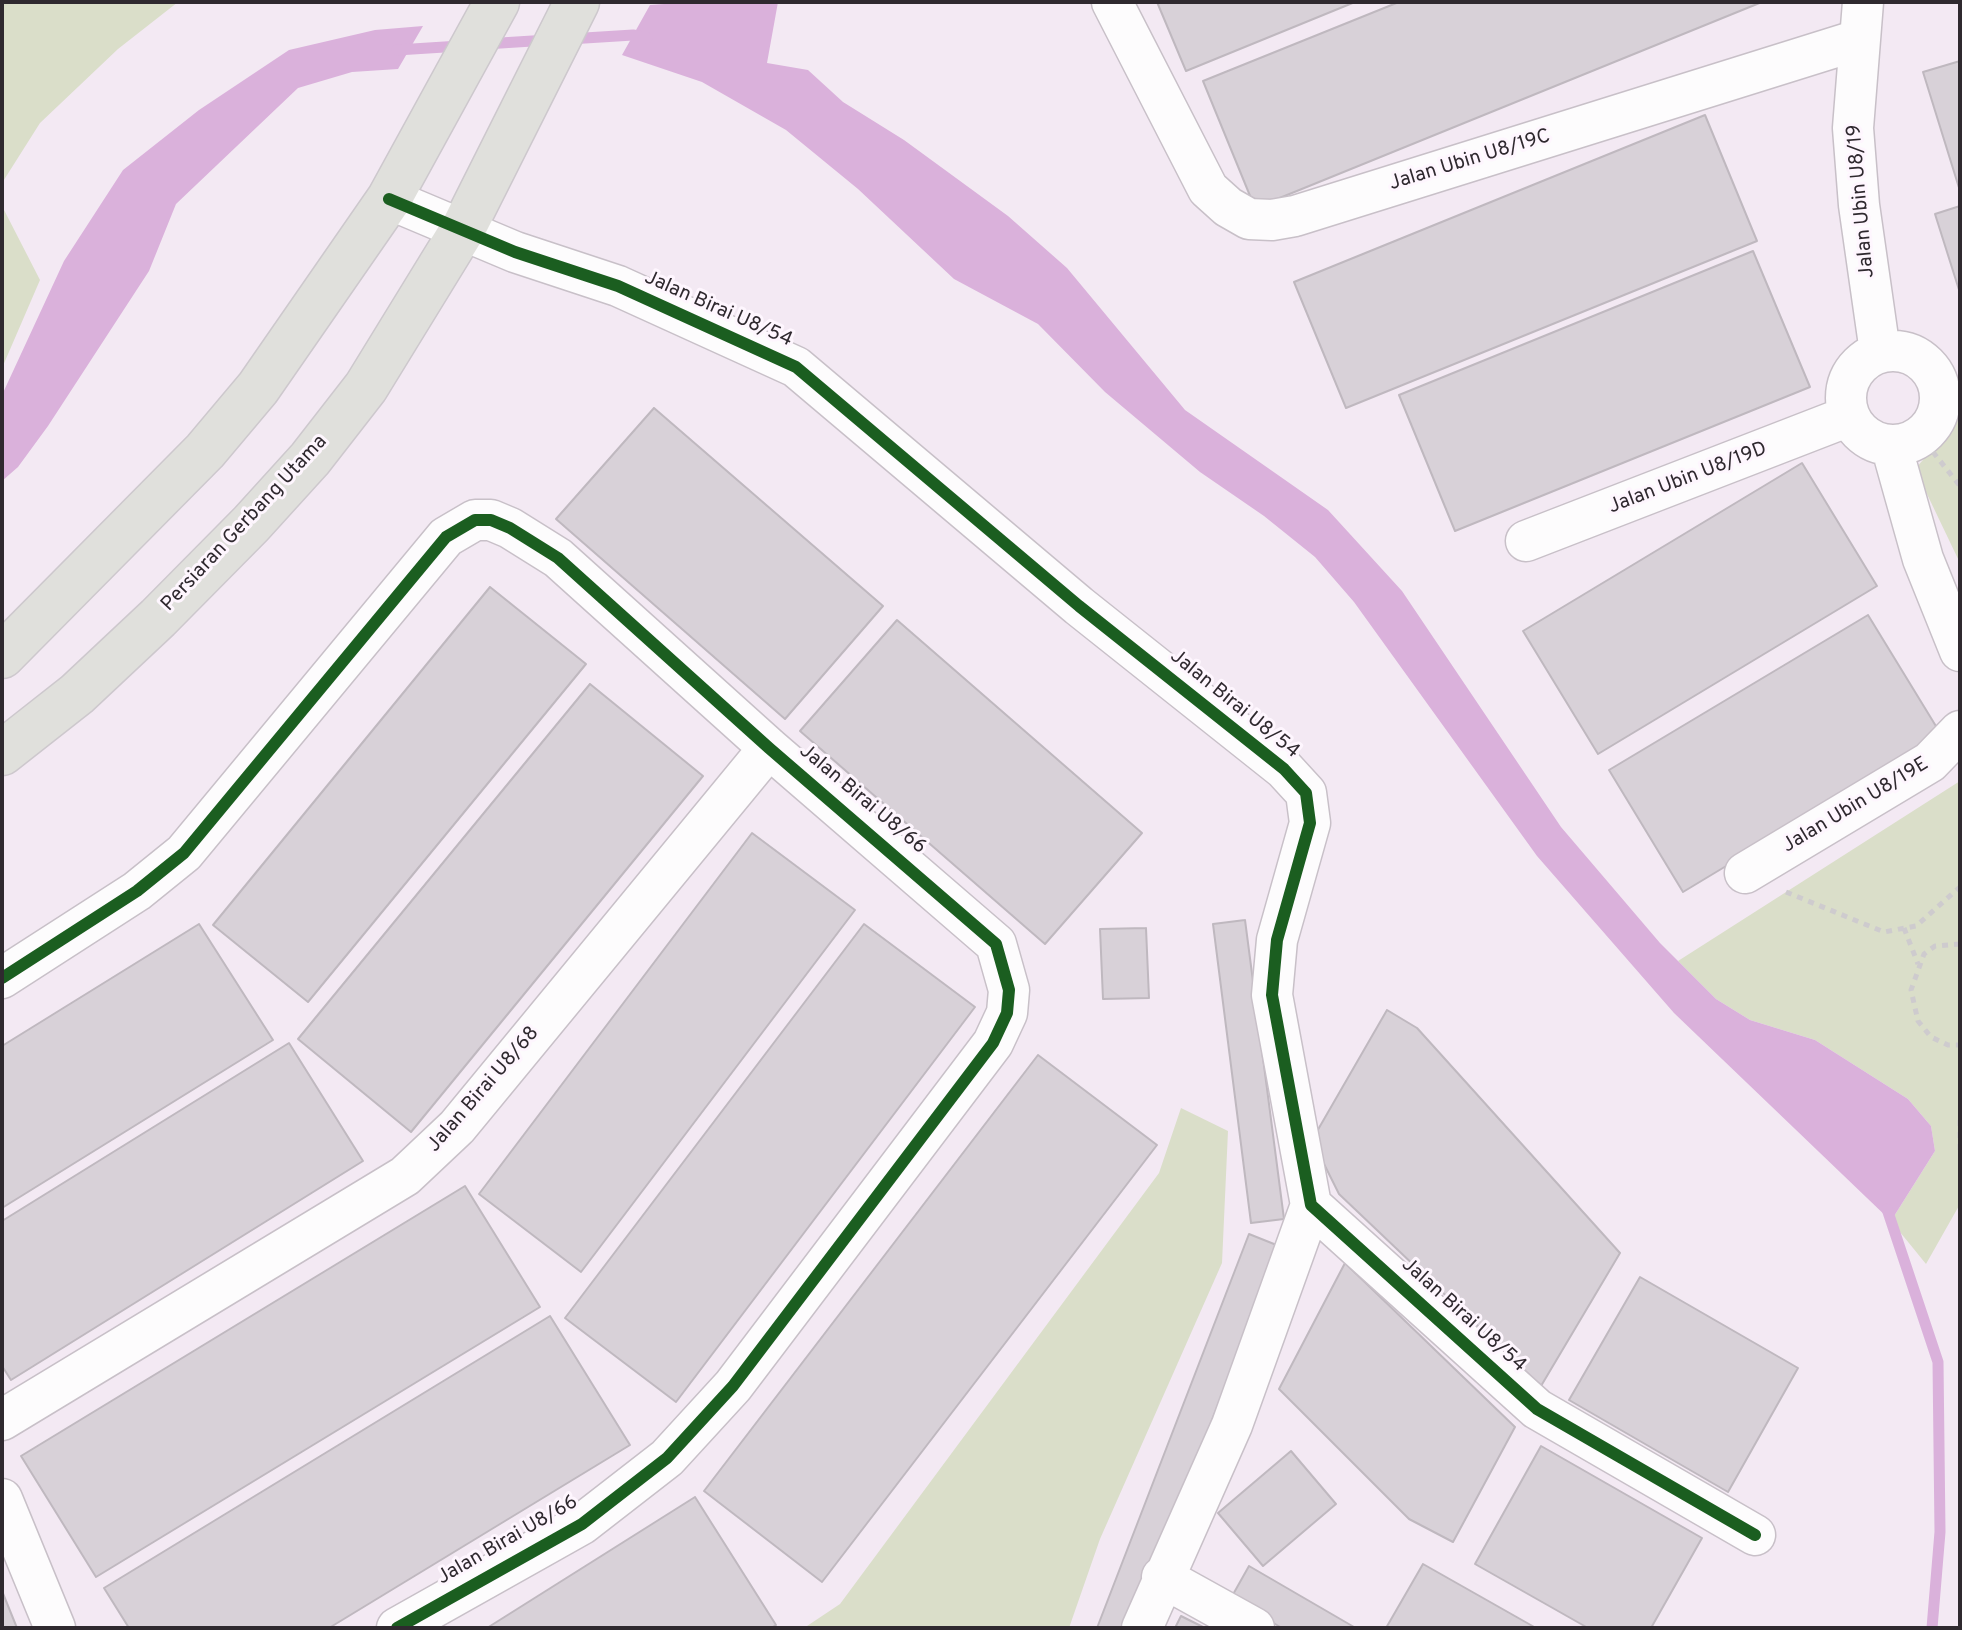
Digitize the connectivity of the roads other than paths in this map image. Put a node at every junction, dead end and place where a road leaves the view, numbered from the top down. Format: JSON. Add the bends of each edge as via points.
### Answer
{"nodes":[{"id":1,"x":497,"y":2,"type":"edge"},
{"id":2,"x":577,"y":2,"type":"edge"},
{"id":3,"x":1112,"y":2,"type":"edge"},
{"id":4,"x":1861,"y":21,"type":"edge"},
{"id":5,"x":389,"y":199,"type":"junction"},
{"id":6,"x":463,"y":229,"type":"junction"},
{"id":7,"x":1880,"y":352,"type":"junction"},
{"id":8,"x":1948,"y":377,"type":"edge"},
{"id":9,"x":1849,"y":416,"type":"junction"},
{"id":10,"x":1904,"y":442,"type":"junction"},
{"id":11,"x":1526,"y":541,"type":"dead end"},
{"id":12,"x":1960,"y":651,"type":"edge"},
{"id":13,"x":2,"y":656,"type":"edge"},
{"id":14,"x":1960,"y":731,"type":"edge"},
{"id":15,"x":769,"y":748,"type":"junction"},
{"id":16,"x":2,"y":753,"type":"edge"},
{"id":17,"x":1745,"y":873,"type":"road end"},
{"id":18,"x":2,"y":978,"type":"edge"},
{"id":19,"x":1311,"y":1205,"type":"junction"},
{"id":20,"x":2,"y":1420,"type":"edge"},
{"id":21,"x":2,"y":1499,"type":"edge"},
{"id":22,"x":1755,"y":1535,"type":"dead end"},
{"id":23,"x":1162,"y":1577,"type":"junction"},
{"id":24,"x":1234,"y":1623,"type":"edge"},
{"id":25,"x":55,"y":1628,"type":"edge"},
{"id":26,"x":397,"y":1628,"type":"edge"},
{"id":27,"x":1142,"y":1628,"type":"edge"}],
"edges":[{"from":1,"to":5,"type":"main road"},
{"from":2,"to":6,"type":"main road","name":"Persiaran Gerbang Utama"},
{"from":3,"to":4,"type":"street","name":"Jalan Ubin U8/19C","via":[[1208,189],[1249,219],[1272,220]]},
{"from":4,"to":7,"type":"street","name":"Jalan Ubin U8/19","via":[[1853,128]]},
{"from":5,"to":6,"type":"street","name":"Jalan Birai U8/54"},
{"from":5,"to":13,"type":"main road","via":[[258,388],[205,451]]},
{"from":6,"to":16,"type":"main road","name":"Persiaran Gerbang Utama","via":[[366,387],[310,459],[158,618],[77,694]]},
{"from":6,"to":19,"type":"street","name":"Jalan Birai U8/54","via":[[618,286],[796,367],[1079,606],[1284,769],[1306,793],[1310,823],[1277,940],[1272,995]]},
{"from":7,"to":8,"type":"street","via":[[1909,353]]},
{"from":7,"to":9,"type":"street","via":[[1853,373],[1846,394]]},
{"from":8,"to":10,"type":"street","via":[[1933,423]]},
{"from":9,"to":10,"type":"street","via":[[1862,433]]},
{"from":9,"to":11,"type":"street","name":"Jalan Ubin U8/19D"},
{"from":10,"to":12,"type":"street","via":[[1923,559]]},
{"from":14,"to":17,"type":"street","name":"Jalan Ubin U8/19E","via":[[1930,762]]},
{"from":15,"to":18,"type":"street","name":"Jalan Birai U8/66","via":[[558,558],[510,528],[475,520],[446,537],[184,853],[137,891]]},
{"from":15,"to":20,"type":"street","name":"Jalan Birai U8/68","via":[[457,1127],[413,1168],[380,1194]]},
{"from":15,"to":26,"type":"street","name":"Jalan Birai U8/66","via":[[985,931],[1002,958],[1009,990],[1007,1013],[993,1043],[733,1386],[667,1458],[582,1524]]},
{"from":19,"to":22,"type":"street","name":"Jalan Birai U8/54","via":[[1537,1409]]},
{"from":19,"to":23,"type":"street","via":[[1232,1425]]},
{"from":21,"to":25,"type":"street"},
{"from":23,"to":24,"type":"street"},
{"from":23,"to":27,"type":"street"}]}
